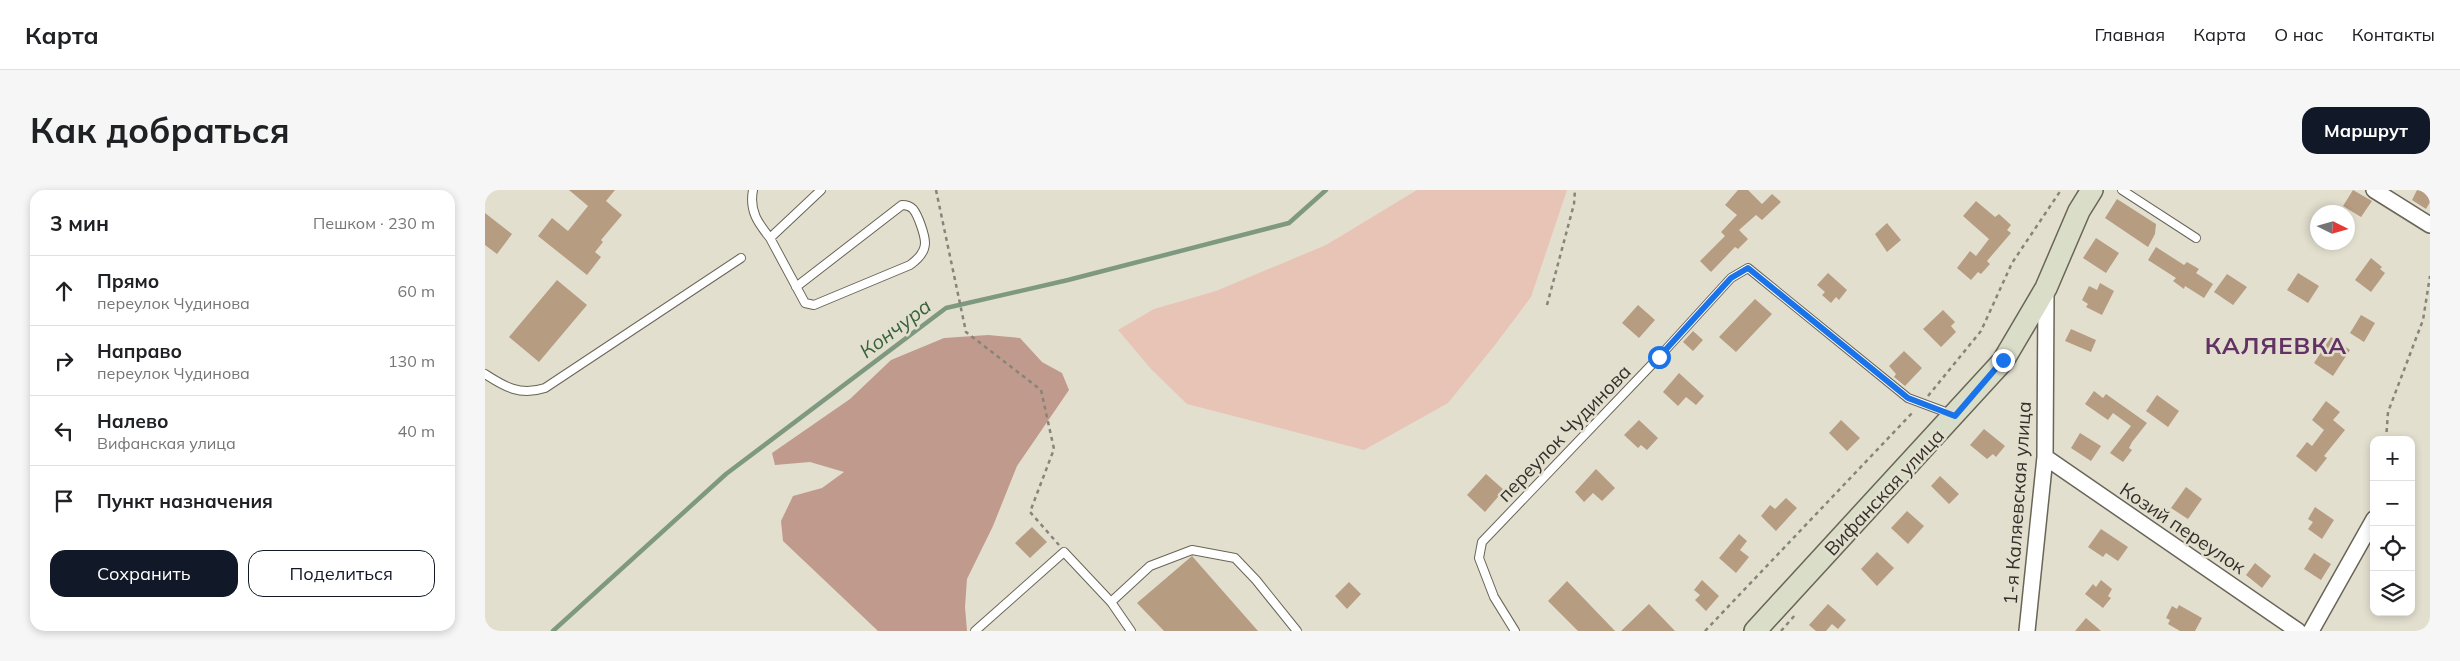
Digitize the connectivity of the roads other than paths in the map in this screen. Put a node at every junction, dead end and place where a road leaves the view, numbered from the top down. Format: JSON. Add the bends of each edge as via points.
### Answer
{"nodes":[{"id":1,"x":753,"y":190,"type":"edge"},
{"id":2,"x":821,"y":190,"type":"edge"},
{"id":3,"x":2092,"y":190,"type":"edge"},
{"id":4,"x":2122,"y":190,"type":"edge"},
{"id":5,"x":2374,"y":190,"type":"edge"},
{"id":6,"x":2430,"y":225,"type":"edge"},
{"id":7,"x":770,"y":238,"type":"junction"},
{"id":8,"x":2196,"y":238,"type":"dead end"},
{"id":9,"x":741,"y":258,"type":"dead end"},
{"id":10,"x":796,"y":287,"type":"junction"},
{"id":11,"x":2045,"y":288,"type":"junction"},
{"id":12,"x":485,"y":374,"type":"edge"},
{"id":13,"x":1955,"y":416,"type":"junction"},
{"id":14,"x":2045,"y":457,"type":"junction"},
{"id":15,"x":2370,"y":526,"type":"edge"},
{"id":16,"x":1111,"y":602,"type":"junction"},
{"id":17,"x":975,"y":631,"type":"edge"},
{"id":18,"x":1131,"y":631,"type":"edge"},
{"id":19,"x":1297,"y":631,"type":"edge"},
{"id":20,"x":1515,"y":631,"type":"edge"},
{"id":21,"x":1755,"y":631,"type":"edge"},
{"id":22,"x":2027,"y":631,"type":"edge"},
{"id":23,"x":2298,"y":631,"type":"edge"},
{"id":24,"x":2311,"y":631,"type":"edge"}],
"edges":[{"from":1,"to":7,"type":"lane","via":[[754,215]]},
{"from":2,"to":7,"type":"lane"},
{"from":3,"to":11,"type":"main road","name":"Вифанская улица","via":[[2079,211]]},
{"from":4,"to":8,"type":"lane"},
{"from":5,"to":6,"type":"street"},
{"from":7,"to":10,"type":"lane"},
{"from":9,"to":12,"type":"lane","via":[[545,388],[527,392],[511,390]]},
{"from":10,"to":10,"type":"lane","via":[[805,303],[814,305],[916,261],[925,242],[914,210],[903,205]]},
{"from":11,"to":13,"type":"main road","name":"Вифанская улица","via":[[2003,360]]},
{"from":11,"to":14,"type":"street","name":"1-я Каляевская улица"},
{"from":13,"to":20,"type":"lane","name":"переулок Чудинова","via":[[1908,398],[1748,268],[1731,278],[1482,542],[1479,558],[1494,597]]},
{"from":13,"to":21,"type":"main road","name":"Вифанская улица"},
{"from":14,"to":22,"type":"street","name":"1-я Каляевская улица"},
{"from":14,"to":23,"type":"street","name":"Козий переулок"},
{"from":15,"to":24,"type":"street"},
{"from":16,"to":17,"type":"lane","via":[[1064,552]]},
{"from":16,"to":18,"type":"lane"},
{"from":16,"to":19,"type":"lane","via":[[1149,566],[1192,550],[1235,558]]}]}
